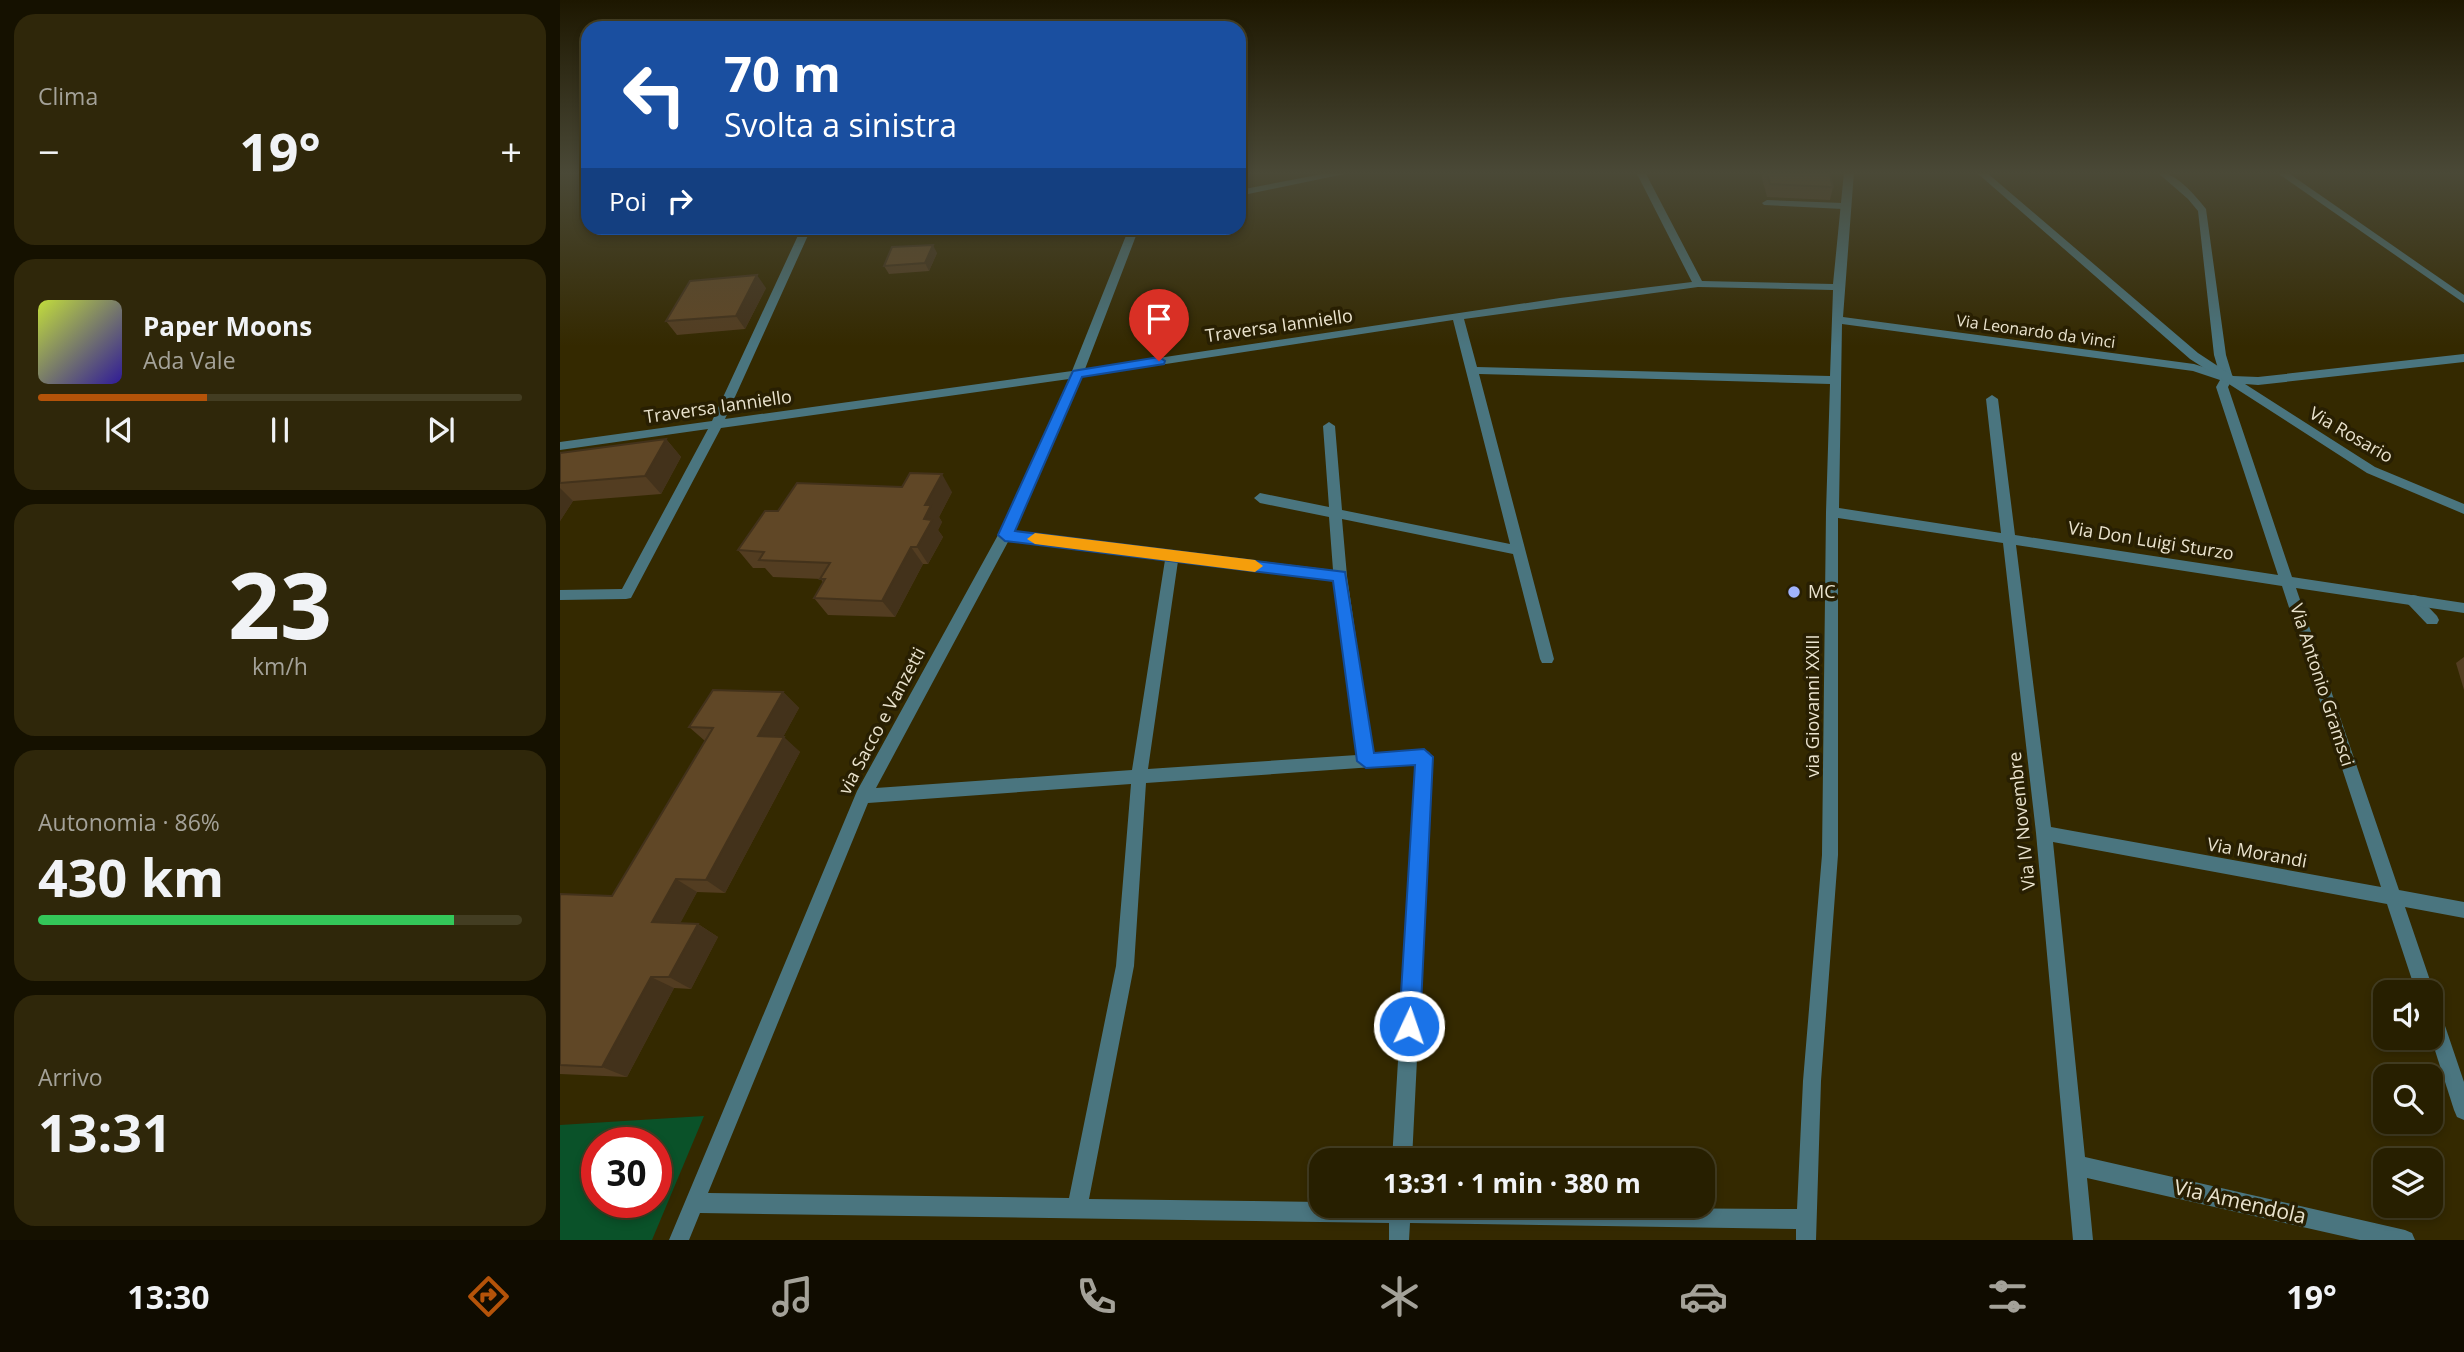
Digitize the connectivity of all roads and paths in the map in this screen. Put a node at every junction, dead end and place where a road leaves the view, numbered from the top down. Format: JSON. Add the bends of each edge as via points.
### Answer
{"nodes":[{"id":1,"x":1670,"y":230,"type":"edge"},
{"id":2,"x":1842,"y":230,"type":"edge"},
{"id":3,"x":2047,"y":230,"type":"edge"},
{"id":4,"x":2205,"y":230,"type":"edge"},
{"id":5,"x":2363,"y":230,"type":"edge"},
{"id":6,"x":803,"y":235,"type":"edge"},
{"id":7,"x":1131,"y":235,"type":"edge"},
{"id":8,"x":1698,"y":284,"type":"junction"},
{"id":9,"x":1838,"y":287,"type":"junction"},
{"id":10,"x":2464,"y":300,"type":"edge"},
{"id":11,"x":1458,"y":317,"type":"junction"},
{"id":12,"x":1838,"y":320,"type":"junction"},
{"id":13,"x":2464,"y":358,"type":"edge"},
{"id":14,"x":1471,"y":370,"type":"junction"},
{"id":15,"x":1077,"y":374,"type":"junction"},
{"id":16,"x":2227,"y":379,"type":"junction"},
{"id":17,"x":1836,"y":380,"type":"junction"},
{"id":18,"x":1993,"y":399,"type":"dead end"},
{"id":19,"x":716,"y":425,"type":"junction"},
{"id":20,"x":1329,"y":426,"type":"dead end"},
{"id":21,"x":560,"y":446,"type":"edge"},
{"id":22,"x":1260,"y":498,"type":"dead end"},
{"id":23,"x":2464,"y":509,"type":"edge"},
{"id":24,"x":1832,"y":512,"type":"junction"},
{"id":25,"x":1336,"y":514,"type":"junction"},
{"id":26,"x":1005,"y":535,"type":"junction"},
{"id":27,"x":2009,"y":539,"type":"junction"},
{"id":28,"x":1518,"y":550,"type":"junction"},
{"id":29,"x":1172,"y":556,"type":"junction"},
{"id":30,"x":1340,"y":576,"type":"junction"},
{"id":31,"x":2287,"y":581,"type":"junction"},
{"id":32,"x":560,"y":595,"type":"edge"},
{"id":33,"x":2413,"y":600,"type":"junction"},
{"id":34,"x":2464,"y":608,"type":"edge"},
{"id":35,"x":2432,"y":620,"type":"dead end"},
{"id":36,"x":1547,"y":659,"type":"dead end"},
{"id":37,"x":1366,"y":761,"type":"junction"},
{"id":38,"x":1139,"y":776,"type":"junction"},
{"id":39,"x":863,"y":796,"type":"junction"},
{"id":40,"x":2044,"y":833,"type":"junction"},
{"id":41,"x":2393,"y":897,"type":"junction"},
{"id":42,"x":2464,"y":910,"type":"edge"},
{"id":43,"x":2421,"y":980,"type":"edge"},
{"id":44,"x":2443,"y":1047,"type":"edge"},
{"id":45,"x":2464,"y":1110,"type":"edge"},
{"id":46,"x":1403,"y":1148,"type":"edge"},
{"id":47,"x":2075,"y":1165,"type":"junction"},
{"id":48,"x":694,"y":1203,"type":"junction"},
{"id":49,"x":1077,"y":1209,"type":"junction"},
{"id":50,"x":1309,"y":1210,"type":"edge"},
{"id":51,"x":1715,"y":1217,"type":"edge"},
{"id":52,"x":1400,"y":1218,"type":"edge"},
{"id":53,"x":1807,"y":1219,"type":"junction"},
{"id":54,"x":679,"y":1240,"type":"edge"},
{"id":55,"x":1399,"y":1240,"type":"edge"},
{"id":56,"x":1806,"y":1240,"type":"edge"},
{"id":57,"x":2082,"y":1240,"type":"edge"},
{"id":58,"x":2405,"y":1240,"type":"edge"}],
"edges":[{"from":1,"to":8,"type":"street"},
{"from":2,"to":9,"type":"street","name":"via Giovanni XXIII"},
{"from":3,"to":16,"type":"street"},
{"from":4,"to":16,"type":"street"},
{"from":5,"to":10,"type":"street"},
{"from":6,"to":19,"type":"street"},
{"from":7,"to":15,"type":"street","name":"via Sacco e Vanzetti"},
{"from":8,"to":9,"type":"street","name":"Traversa Ianniello"},
{"from":8,"to":11,"type":"street","name":"Traversa Ianniello"},
{"from":9,"to":12,"type":"street","name":"via Giovanni XXIII"},
{"from":11,"to":14,"type":"street"},
{"from":11,"to":15,"type":"street","name":"Traversa Ianniello"},
{"from":12,"to":16,"type":"street","name":"Via Leonardo da Vinci","via":[[2194,368]]},
{"from":12,"to":17,"type":"street","name":"via Giovanni XXIII"},
{"from":13,"to":16,"type":"street","via":[[2258,381]]},
{"from":14,"to":17,"type":"street"},
{"from":14,"to":28,"type":"street"},
{"from":15,"to":19,"type":"street","name":"Traversa Ianniello"},
{"from":15,"to":26,"type":"street","name":"via Sacco e Vanzetti"},
{"from":16,"to":23,"type":"street","name":"Via Rosario","via":[[2371,470]]},
{"from":16,"to":31,"type":"street","name":"Via Antonio Gramsci","via":[[2222,387]]},
{"from":17,"to":24,"type":"street","name":"via Giovanni XXIII"},
{"from":18,"to":27,"type":"street","name":"Via IV Novembre"},
{"from":19,"to":21,"type":"street","name":"Traversa Ianniello"},
{"from":19,"to":32,"type":"street","via":[[626,594]]},
{"from":20,"to":25,"type":"street"},
{"from":22,"to":25,"type":"street"},
{"from":24,"to":27,"type":"street","name":"Via Don Luigi Sturzo"},
{"from":24,"to":53,"type":"street","name":"via Giovanni XXIII","via":[[1830,855],[1812,1081]]},
{"from":25,"to":28,"type":"street"},
{"from":25,"to":30,"type":"street"},
{"from":26,"to":29,"type":"street"},
{"from":26,"to":39,"type":"street","name":"via Sacco e Vanzetti"},
{"from":27,"to":31,"type":"street","name":"Via Don Luigi Sturzo"},
{"from":27,"to":40,"type":"street","name":"Via IV Novembre"},
{"from":28,"to":36,"type":"street"},
{"from":29,"to":30,"type":"street"},
{"from":29,"to":38,"type":"street"},
{"from":30,"to":37,"type":"street"},
{"from":31,"to":33,"type":"street","name":"Via Don Luigi Sturzo"},
{"from":31,"to":41,"type":"street","name":"Via Antonio Gramsci"},
{"from":33,"to":34,"type":"street","name":"Via Don Luigi Sturzo"},
{"from":33,"to":35,"type":"street"},
{"from":37,"to":38,"type":"street"},
{"from":37,"to":46,"type":"street","via":[[1424,757]]},
{"from":38,"to":39,"type":"street"},
{"from":38,"to":49,"type":"street","via":[[1125,966]]},
{"from":39,"to":48,"type":"street","name":"via Sacco e Vanzetti"},
{"from":40,"to":41,"type":"street","name":"Via Morandi"},
{"from":40,"to":47,"type":"street","name":"Via IV Novembre"},
{"from":41,"to":42,"type":"street","name":"Via Morandi"},
{"from":41,"to":43,"type":"street","name":"Via Antonio Gramsci"},
{"from":44,"to":45,"type":"street"},
{"from":47,"to":57,"type":"street","name":"Via IV Novembre"},
{"from":47,"to":58,"type":"street","name":"Via Amendola"},
{"from":48,"to":49,"type":"street"},
{"from":48,"to":54,"type":"street","name":"via Sacco e Vanzetti"},
{"from":49,"to":50,"type":"street"},
{"from":51,"to":53,"type":"street"},
{"from":52,"to":55,"type":"street"},
{"from":53,"to":56,"type":"street","name":"via Giovanni XXIII"}]}
